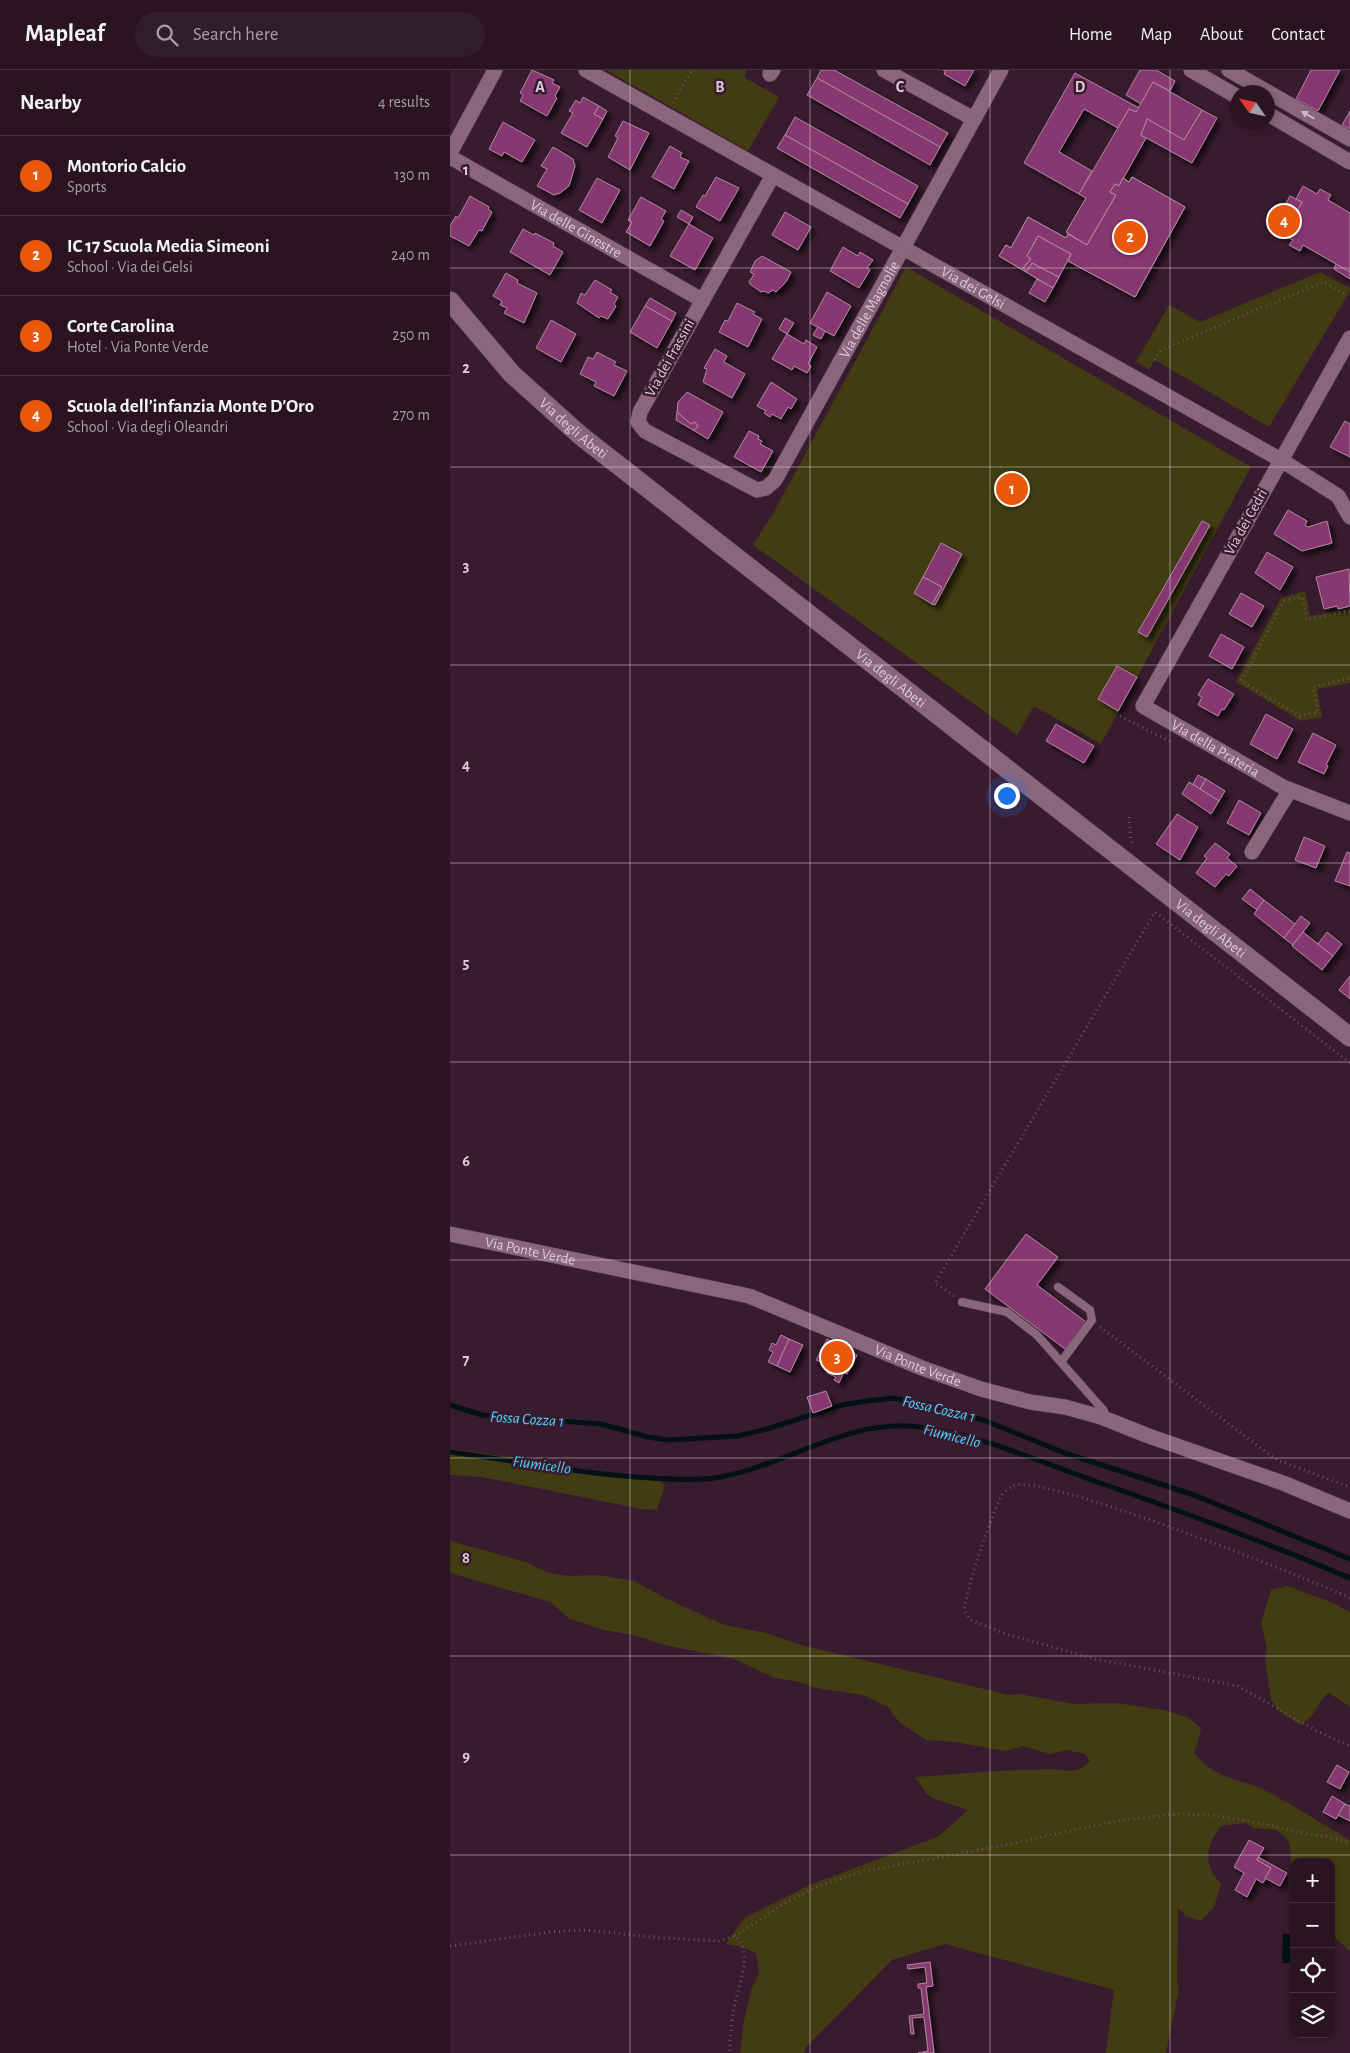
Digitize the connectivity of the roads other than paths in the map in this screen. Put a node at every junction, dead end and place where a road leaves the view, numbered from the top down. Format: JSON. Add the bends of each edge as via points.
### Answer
{"nodes":[{"id":1,"x":496,"y":70,"type":"edge"},
{"id":2,"x":586,"y":70,"type":"edge"},
{"id":3,"x":884,"y":70,"type":"edge"},
{"id":4,"x":1001,"y":70,"type":"edge"},
{"id":5,"x":1191,"y":70,"type":"edge"},
{"id":6,"x":1237,"y":72,"type":"edge"},
{"id":7,"x":1235,"y":85,"type":"edge"},
{"id":8,"x":1230,"y":93,"type":"edge"},
{"id":9,"x":1275,"y":118,"type":"edge"},
{"id":10,"x":974,"y":119,"type":"junction"},
{"id":11,"x":1350,"y":139,"type":"edge"},
{"id":12,"x":450,"y":153,"type":"edge"},
{"id":13,"x":450,"y":157,"type":"edge"},
{"id":14,"x":1350,"y":162,"type":"edge"},
{"id":15,"x":773,"y":175,"type":"junction"},
{"id":16,"x":902,"y":247,"type":"junction"},
{"id":17,"x":450,"y":300,"type":"edge"},
{"id":18,"x":702,"y":300,"type":"junction"},
{"id":19,"x":1350,"y":338,"type":"edge"},
{"id":20,"x":1281,"y":460,"type":"junction"},
{"id":21,"x":757,"y":490,"type":"joint"},
{"id":22,"x":1350,"y":517,"type":"edge"},
{"id":23,"x":1143,"y":706,"type":"joint"},
{"id":24,"x":1290,"y":790,"type":"junction"},
{"id":25,"x":1350,"y":814,"type":"edge"},
{"id":26,"x":1252,"y":852,"type":"dead end"},
{"id":27,"x":1350,"y":1037,"type":"edge"},
{"id":28,"x":450,"y":1234,"type":"edge"},
{"id":29,"x":1058,"y":1287,"type":"dead end"},
{"id":30,"x":962,"y":1302,"type":"road end"},
{"id":31,"x":1061,"y":1362,"type":"junction"},
{"id":32,"x":1101,"y":1417,"type":"junction"},
{"id":33,"x":1350,"y":1512,"type":"edge"}],
"edges":[{"from":1,"to":12,"type":"street"},
{"from":2,"to":15,"type":"street","name":"Via dei Gelsi"},
{"from":3,"to":10,"type":"street"},
{"from":4,"to":10,"type":"street","name":"Via delle Magnolie"},
{"from":5,"to":8,"type":"street"},
{"from":6,"to":7,"type":"lane"},
{"from":11,"to":6,"type":"street","one_way":true},
{"from":9,"to":14,"type":"street"},
{"from":10,"to":16,"type":"street","name":"Via delle Magnolie"},
{"from":13,"to":18,"type":"street","name":"Via delle Ginestre"},
{"from":15,"to":16,"type":"street","name":"Via dei Gelsi"},
{"from":15,"to":18,"type":"street","name":"Via dei Frassini"},
{"from":16,"to":20,"type":"street","name":"Via dei Gelsi"},
{"from":16,"to":21,"type":"street","name":"Via delle Magnolie","via":[[775,480],[766,488]]},
{"from":17,"to":27,"type":"street","name":"Via degli Abeti","via":[[512,374],[581,436]]},
{"from":18,"to":21,"type":"street","name":"Via dei Frassini","via":[[640,412],[638,422],[645,431]]},
{"from":19,"to":20,"type":"street","name":"Via dei Cedri"},
{"from":20,"to":22,"type":"street","name":"Via dei Gelsi","via":[[1338,496]]},
{"from":20,"to":23,"type":"street","name":"Via dei Cedri"},
{"from":23,"to":24,"type":"street","name":"Via della Prateria"},
{"from":24,"to":25,"type":"street","name":"Via della Prateria"},
{"from":24,"to":26,"type":"street"},
{"from":28,"to":32,"type":"street","name":"Via Ponte Verde","via":[[749,1296],[981,1389]]},
{"from":29,"to":31,"type":"lane","via":[[1090,1310],[1092,1320]]},
{"from":30,"to":31,"type":"lane","via":[[1007,1312],[1037,1335]]},
{"from":31,"to":32,"type":"lane","via":[[1104,1411]]},
{"from":32,"to":33,"type":"street","name":"Via Ponte Verde","via":[[1283,1483]]}]}
